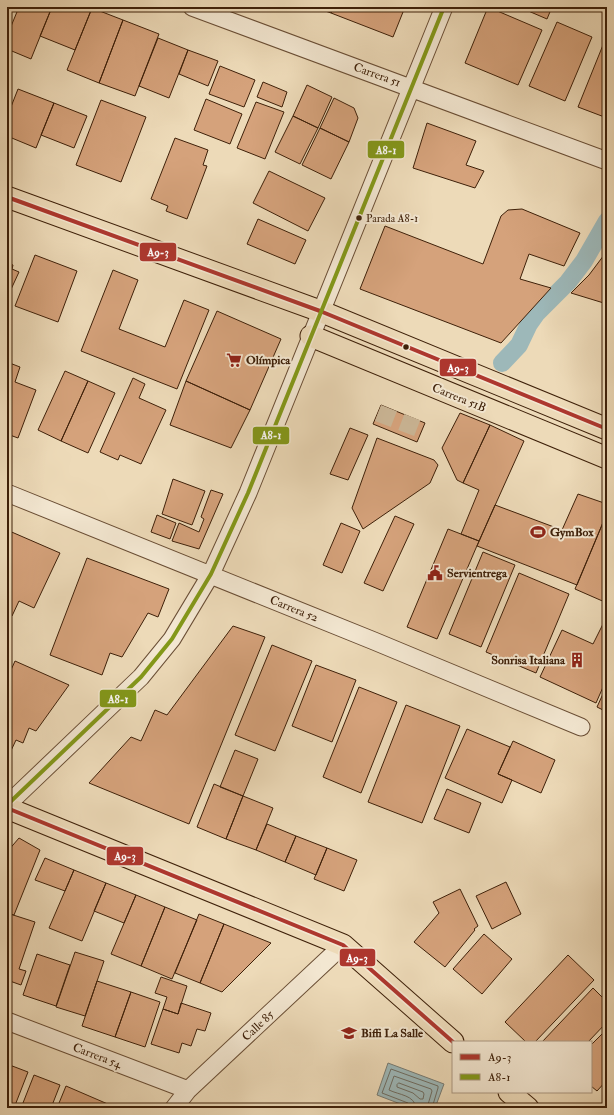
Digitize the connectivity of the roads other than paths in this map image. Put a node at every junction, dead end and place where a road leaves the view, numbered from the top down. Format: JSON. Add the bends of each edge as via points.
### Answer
{"nodes":[{"id":1,"x":192,"y":7,"type":"edge"},
{"id":2,"x":444,"y":7,"type":"edge"},
{"id":3,"x":410,"y":87,"type":"junction"},
{"id":4,"x":607,"y":160,"type":"edge"},
{"id":5,"x":7,"y":196,"type":"edge"},
{"id":6,"x":320,"y":312,"type":"junction"},
{"id":7,"x":311,"y":336,"type":"junction"},
{"id":8,"x":607,"y":429,"type":"edge"},
{"id":9,"x":607,"y":458,"type":"edge"},
{"id":10,"x":7,"y":493,"type":"edge"},
{"id":11,"x":211,"y":574,"type":"junction"},
{"id":12,"x":581,"y":727,"type":"dead end"},
{"id":13,"x":7,"y":807,"type":"edge"},
{"id":14,"x":343,"y":945,"type":"junction"},
{"id":15,"x":7,"y":1021,"type":"edge"},
{"id":16,"x":452,"y":1041,"type":"edge"},
{"id":17,"x":188,"y":1090,"type":"junction"},
{"id":18,"x":510,"y":1093,"type":"edge"},
{"id":19,"x":174,"y":1108,"type":"edge"},
{"id":20,"x":528,"y":1108,"type":"edge"}],
"edges":[{"from":1,"to":3,"type":"street","name":"Carrera 51"},
{"from":2,"to":3,"type":"street"},
{"from":3,"to":4,"type":"street","name":"Carrera 51"},
{"from":3,"to":6,"type":"street"},
{"from":5,"to":6,"type":"main road"},
{"from":6,"to":7,"type":"street"},
{"from":6,"to":8,"type":"main road"},
{"from":7,"to":9,"type":"main road","name":"Carrera 51B"},
{"from":7,"to":11,"type":"street","via":[[248,492]]},
{"from":10,"to":11,"type":"street","name":"Carrera 52"},
{"from":11,"to":12,"type":"street","name":"Carrera 52"},
{"from":11,"to":13,"type":"street","via":[[172,639],[141,677]]},
{"from":13,"to":14,"type":"main road"},
{"from":14,"to":16,"type":"main road"},
{"from":14,"to":17,"type":"street","name":"Calle 85"},
{"from":15,"to":17,"type":"street","name":"Carrera 54"},
{"from":17,"to":19,"type":"street","name":"Calle 85"},
{"from":18,"to":20,"type":"main road"}]}
